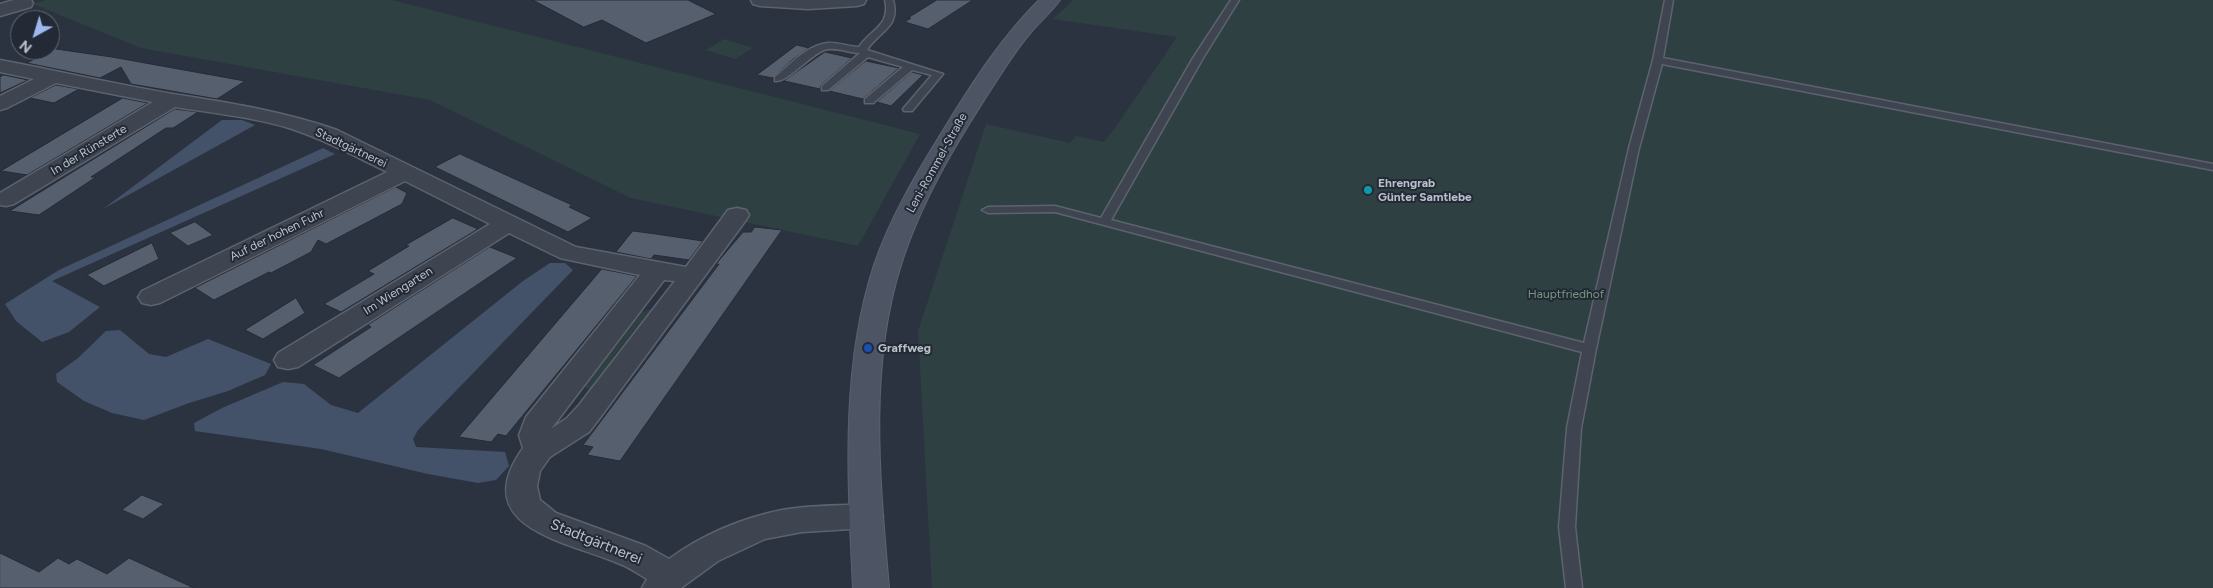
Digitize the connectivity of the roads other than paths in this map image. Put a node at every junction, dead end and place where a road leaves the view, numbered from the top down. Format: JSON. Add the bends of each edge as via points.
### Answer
{"nodes":[{"id":1,"x":760,"y":0,"type":"edge"},
{"id":2,"x":857,"y":0,"type":"edge"},
{"id":3,"x":889,"y":0,"type":"edge"},
{"id":4,"x":1050,"y":0,"type":"edge"},
{"id":5,"x":1235,"y":0,"type":"edge"},
{"id":6,"x":1669,"y":0,"type":"edge"},
{"id":7,"x":24,"y":3,"type":"dead end"},
{"id":8,"x":0,"y":10,"type":"edge"},
{"id":9,"x":864,"y":52,"type":"junction"},
{"id":10,"x":1658,"y":60,"type":"junction"},
{"id":11,"x":0,"y":66,"type":"edge"},
{"id":12,"x":910,"y":66,"type":"junction"},
{"id":13,"x":53,"y":77,"type":"junction"},
{"id":14,"x":778,"y":79,"type":"dead end"},
{"id":15,"x":825,"y":88,"type":"dead end"},
{"id":16,"x":172,"y":100,"type":"junction"},
{"id":17,"x":869,"y":101,"type":"dead end"},
{"id":18,"x":0,"y":104,"type":"edge"},
{"id":19,"x":908,"y":109,"type":"dead end"},
{"id":20,"x":2213,"y":167,"type":"edge"},
{"id":21,"x":404,"y":173,"type":"junction"},
{"id":22,"x":6,"y":199,"type":"dead end"},
{"id":23,"x":988,"y":210,"type":"dead end"},
{"id":24,"x":738,"y":215,"type":"dead end"},
{"id":25,"x":1104,"y":222,"type":"junction"},
{"id":26,"x":508,"y":223,"type":"junction"},
{"id":27,"x":656,"y":271,"type":"junction"},
{"id":28,"x":693,"y":276,"type":"junction"},
{"id":29,"x":151,"y":296,"type":"dead end"},
{"id":30,"x":1589,"y":349,"type":"junction"},
{"id":31,"x":288,"y":360,"type":"dead end"},
{"id":32,"x":539,"y":449,"type":"junction"},
{"id":33,"x":867,"y":516,"type":"junction"},
{"id":34,"x":665,"y":582,"type":"edge"},
{"id":35,"x":872,"y":588,"type":"edge"},
{"id":36,"x":1574,"y":588,"type":"edge"}],
"edges":[{"from":1,"to":2,"type":"street","via":[[808,3]]},
{"from":3,"to":9,"type":"lane","via":[[891,13],[886,24],[864,45]]},
{"from":4,"to":33,"type":"main road","name":"Leni-Rommel-Straße","via":[[1011,42],[986,77],[934,164],[887,265],[868,348],[865,385]]},
{"from":5,"to":25,"type":"lane"},
{"from":6,"to":10,"type":"lane"},
{"from":7,"to":8,"type":"street"},
{"from":9,"to":12,"type":"lane"},
{"from":9,"to":14,"type":"lane","via":[[820,47]]},
{"from":9,"to":15,"type":"lane"},
{"from":10,"to":20,"type":"lane"},
{"from":10,"to":30,"type":"lane","via":[[1634,148]]},
{"from":11,"to":13,"type":"street","name":"Stadtgärtnerei"},
{"from":12,"to":17,"type":"lane"},
{"from":12,"to":19,"type":"lane","via":[[938,74]]},
{"from":13,"to":16,"type":"street","name":"Stadtgärtnerei"},
{"from":13,"to":18,"type":"street"},
{"from":16,"to":21,"type":"street","name":"Stadtgärtnerei","via":[[229,108],[295,124],[329,136]]},
{"from":16,"to":22,"type":"street","name":"In der Rünsterte"},
{"from":21,"to":26,"type":"street","name":"Stadtgärtnerei"},
{"from":21,"to":29,"type":"street","name":"Auf der hohen Fuhr"},
{"from":23,"to":25,"type":"lane","via":[[1055,209]]},
{"from":24,"to":28,"type":"street","name":"Stadtgärtnerei"},
{"from":25,"to":30,"type":"lane"},
{"from":26,"to":27,"type":"street","name":"Stadtgärtnerei","via":[[569,253]]},
{"from":26,"to":31,"type":"street","name":"Im Wiengarten"},
{"from":27,"to":28,"type":"street","name":"Stadtgärtnerei"},
{"from":27,"to":32,"type":"street","via":[[537,424],[534,435]]},
{"from":28,"to":32,"type":"street","name":"Stadtgärtnerei","via":[[578,425]]},
{"from":30,"to":36,"type":"lane","via":[[1574,428],[1568,517]]},
{"from":32,"to":34,"type":"street","name":"Stadtgärtnerei","via":[[525,469],[522,486],[525,504],[532,513],[545,522],[634,555]]},
{"from":33,"to":34,"type":"street","via":[[800,520],[749,532],[703,553]]},
{"from":33,"to":35,"type":"main road","name":"Leni-Rommel-Straße"}]}
